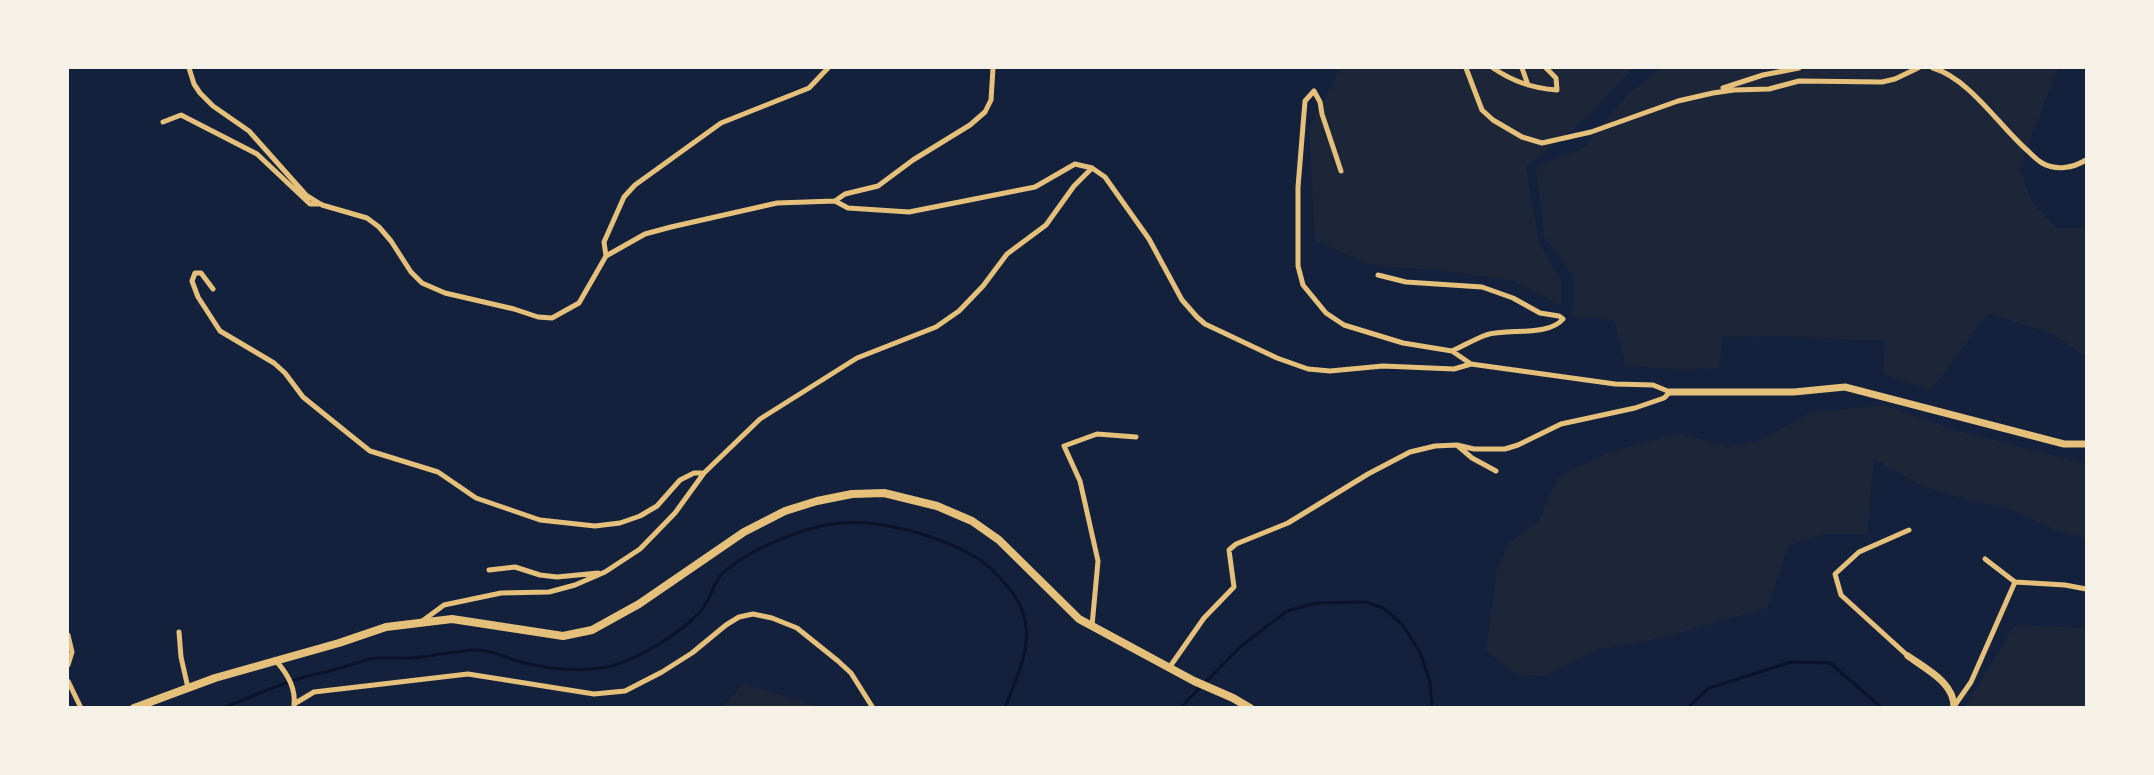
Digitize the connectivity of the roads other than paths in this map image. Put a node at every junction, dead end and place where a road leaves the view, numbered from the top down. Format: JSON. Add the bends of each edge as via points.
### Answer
{"nodes":[{"id":1,"x":189,"y":68,"type":"edge"},
{"id":2,"x":828,"y":68,"type":"edge"},
{"id":3,"x":993,"y":68,"type":"edge"},
{"id":4,"x":1466,"y":68,"type":"edge"},
{"id":5,"x":1493,"y":68,"type":"edge"},
{"id":6,"x":1522,"y":68,"type":"edge"},
{"id":7,"x":1546,"y":68,"type":"edge"},
{"id":8,"x":1799,"y":68,"type":"edge"},
{"id":9,"x":1918,"y":68,"type":"edge"},
{"id":10,"x":1933,"y":68,"type":"edge"},
{"id":11,"x":1528,"y":85,"type":"junction"},
{"id":12,"x":1713,"y":93,"type":"junction"},
{"id":13,"x":163,"y":123,"type":"dead end"},
{"id":14,"x":2085,"y":161,"type":"edge"},
{"id":15,"x":1092,"y":168,"type":"junction"},
{"id":16,"x":1341,"y":171,"type":"dead end"},
{"id":17,"x":835,"y":201,"type":"junction"},
{"id":18,"x":322,"y":205,"type":"junction"},
{"id":19,"x":606,"y":256,"type":"junction"},
{"id":20,"x":1378,"y":275,"type":"dead end"},
{"id":21,"x":213,"y":289,"type":"dead end"},
{"id":22,"x":1452,"y":351,"type":"junction"},
{"id":23,"x":1471,"y":364,"type":"junction"},
{"id":24,"x":1670,"y":392,"type":"junction"},
{"id":25,"x":1136,"y":437,"type":"dead end"},
{"id":26,"x":2086,"y":444,"type":"edge"},
{"id":27,"x":1457,"y":445,"type":"junction"},
{"id":28,"x":1496,"y":471,"type":"dead end"},
{"id":29,"x":704,"y":473,"type":"junction"},
{"id":30,"x":1910,"y":530,"type":"dead end"},
{"id":31,"x":1985,"y":559,"type":"dead end"},
{"id":32,"x":489,"y":570,"type":"dead end"},
{"id":33,"x":605,"y":572,"type":"junction"},
{"id":34,"x":2016,"y":582,"type":"junction"},
{"id":35,"x":2086,"y":589,"type":"edge"},
{"id":36,"x":421,"y":622,"type":"junction"},
{"id":37,"x":1092,"y":626,"type":"junction"},
{"id":38,"x":179,"y":632,"type":"dead end"},
{"id":39,"x":68,"y":635,"type":"edge"},
{"id":40,"x":1908,"y":656,"type":"joint"},
{"id":41,"x":276,"y":661,"type":"junction"},
{"id":42,"x":68,"y":665,"type":"edge"},
{"id":43,"x":1169,"y":668,"type":"junction"},
{"id":44,"x":68,"y":681,"type":"edge"},
{"id":45,"x":188,"y":688,"type":"junction"},
{"id":46,"x":294,"y":706,"type":"edge"},
{"id":47,"x":1955,"y":706,"type":"edge"},
{"id":48,"x":81,"y":708,"type":"edge"},
{"id":49,"x":134,"y":708,"type":"edge"},
{"id":50,"x":873,"y":708,"type":"edge"},
{"id":51,"x":1250,"y":708,"type":"edge"}],
"edges":[{"from":1,"to":18,"type":"street","via":[[200,93],[249,131],[306,195]]},
{"from":2,"to":19,"type":"street","via":[[809,88],[721,123],[635,185],[624,197],[604,242]]},
{"from":3,"to":17,"type":"street","via":[[992,100],[970,125],[878,186],[845,194]]},
{"from":4,"to":12,"type":"street","via":[[1482,110],[1522,137],[1542,143],[1591,132],[1678,101]]},
{"from":5,"to":11,"type":"street"},
{"from":6,"to":11,"type":"street"},
{"from":7,"to":11,"type":"street","via":[[1556,78],[1557,90]]},
{"from":8,"to":12,"type":"street","via":[[1763,75]]},
{"from":9,"to":12,"type":"street","via":[[1882,82],[1800,81],[1769,89]]},
{"from":10,"to":14,"type":"street","via":[[1971,91],[2042,163],[2058,169]]},
{"from":13,"to":18,"type":"street","via":[[181,114],[257,154],[310,204]]},
{"from":15,"to":17,"type":"street","via":[[1075,164],[1035,187],[909,212],[848,208]]},
{"from":15,"to":23,"type":"street","via":[[1105,177],[1149,239],[1182,300],[1205,324],[1308,369],[1454,369]]},
{"from":15,"to":29,"type":"street","via":[[1046,225],[1007,254],[960,311],[936,327],[856,358],[760,419]]},
{"from":16,"to":22,"type":"street","via":[[1314,91],[1305,101],[1298,187],[1298,266],[1303,285],[1326,313],[1344,325],[1403,343]]},
{"from":17,"to":19,"type":"street","via":[[777,203],[671,226],[645,234]]},
{"from":18,"to":19,"type":"street","via":[[367,218],[379,227],[422,283],[445,293],[538,317],[552,318],[579,303]]},
{"from":20,"to":22,"type":"street","via":[[1406,282],[1482,287],[1563,319],[1541,329],[1487,334]]},
{"from":21,"to":29,"type":"street","via":[[201,273],[195,273],[192,281],[198,297],[220,331],[274,363],[303,397],[370,451],[438,472],[476,498],[540,520],[595,526],[640,516],[657,506],[680,480]]},
{"from":22,"to":23,"type":"street"},
{"from":23,"to":24,"type":"street","via":[[1653,386]]},
{"from":24,"to":26,"type":"street","via":[[1794,392],[1845,387],[2064,444]]},
{"from":24,"to":27,"type":"street","via":[[1635,408],[1561,424],[1505,449],[1474,450]]},
{"from":25,"to":37,"type":"street","via":[[1097,434],[1064,446],[1080,481],[1098,561]]},
{"from":27,"to":28,"type":"street"},
{"from":27,"to":43,"type":"street","via":[[1410,452],[1288,523],[1236,544],[1229,550],[1234,587],[1204,618]]},
{"from":29,"to":33,"type":"street","via":[[675,513],[640,549]]},
{"from":30,"to":40,"type":"street","via":[[1859,552],[1835,574],[1841,595]]},
{"from":31,"to":34,"type":"street"},
{"from":32,"to":33,"type":"street","via":[[515,567],[557,577]]},
{"from":33,"to":36,"type":"street","via":[[549,592],[501,593],[444,605]]},
{"from":34,"to":35,"type":"street"},
{"from":34,"to":47,"type":"street","via":[[1971,682]]},
{"from":36,"to":37,"type":"main road","via":[[453,619],[563,636],[585,632],[614,620],[744,532],[786,511],[852,494],[884,493],[937,506],[972,521],[999,540],[1071,612]]},
{"from":36,"to":41,"type":"main road","via":[[386,627]]},
{"from":37,"to":43,"type":"main road"},
{"from":38,"to":45,"type":"street"},
{"from":39,"to":42,"type":"street","via":[[72,652]]},
{"from":40,"to":47,"type":"street","via":[[1947,684]]},
{"from":41,"to":45,"type":"main road"},
{"from":41,"to":46,"type":"street","via":[[285,671],[295,696]]},
{"from":43,"to":51,"type":"main road"},
{"from":44,"to":48,"type":"street"},
{"from":45,"to":49,"type":"main road"},
{"from":46,"to":50,"type":"street","via":[[314,692],[468,674],[594,694],[625,691],[677,662],[739,617],[753,614],[797,628],[851,673]]}]}
